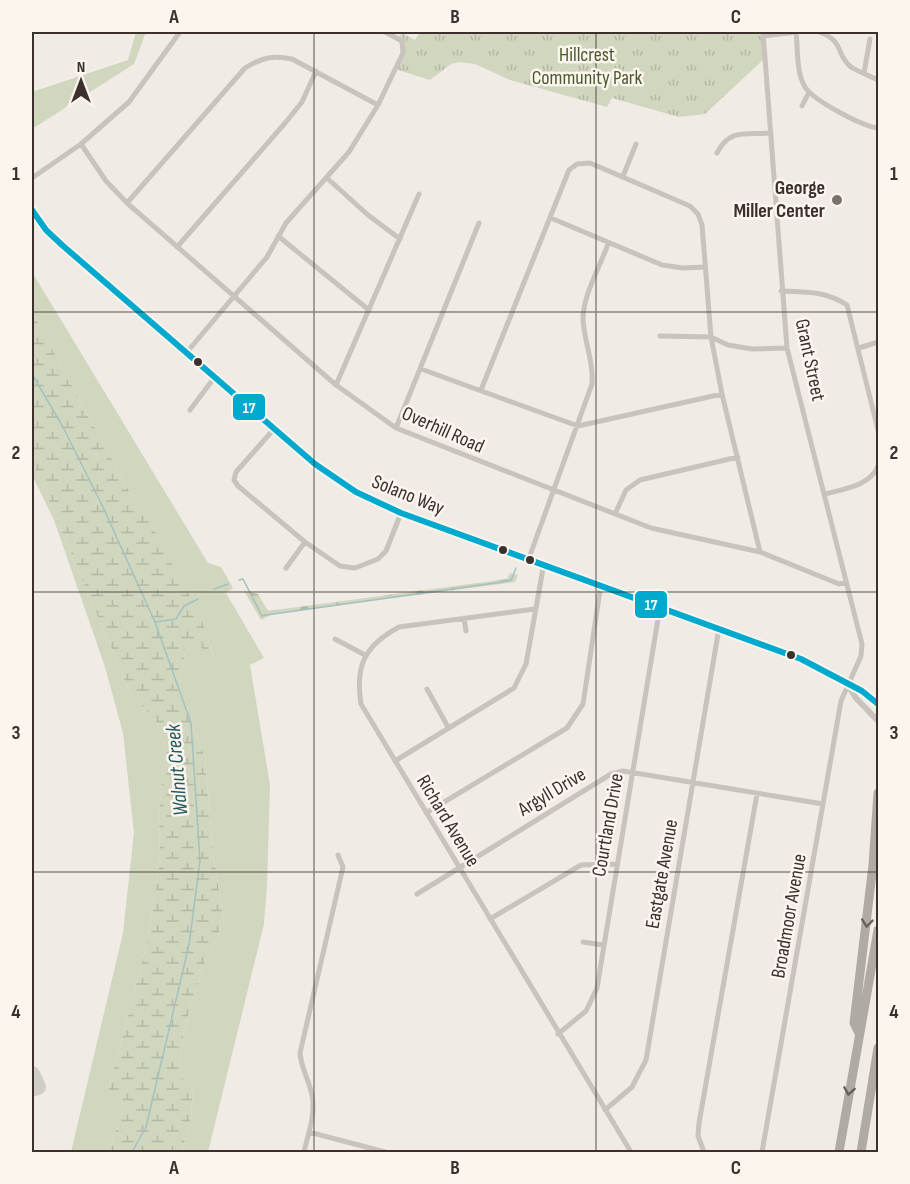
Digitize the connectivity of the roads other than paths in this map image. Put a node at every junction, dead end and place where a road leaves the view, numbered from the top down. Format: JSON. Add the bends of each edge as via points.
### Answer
{"nodes":[{"id":1,"x":180,"y":32,"type":"edge"},
{"id":2,"x":385,"y":32,"type":"edge"},
{"id":3,"x":797,"y":32,"type":"edge"},
{"id":4,"x":819,"y":32,"type":"edge"},
{"id":5,"x":763,"y":34,"type":"edge"},
{"id":6,"x":870,"y":39,"type":"dead end"},
{"id":7,"x":316,"y":71,"type":"junction"},
{"id":8,"x":864,"y":73,"type":"junction"},
{"id":9,"x":879,"y":80,"type":"edge"},
{"id":10,"x":809,"y":92,"type":"junction"},
{"id":11,"x":378,"y":105,"type":"junction"},
{"id":12,"x":802,"y":106,"type":"dead end"},
{"id":13,"x":879,"y":128,"type":"edge"},
{"id":14,"x":771,"y":134,"type":"junction"},
{"id":15,"x":81,"y":144,"type":"junction"},
{"id":16,"x":636,"y":144,"type":"dead end"},
{"id":17,"x":717,"y":153,"type":"dead end"},
{"id":18,"x":623,"y":176,"type":"junction"},
{"id":19,"x":32,"y":178,"type":"edge"},
{"id":20,"x":327,"y":178,"type":"junction"},
{"id":21,"x":419,"y":194,"type":"dead end"},
{"id":22,"x":127,"y":203,"type":"junction"},
{"id":23,"x":32,"y":210,"type":"edge"},
{"id":24,"x":551,"y":218,"type":"junction"},
{"id":25,"x":479,"y":224,"type":"dead end"},
{"id":26,"x":278,"y":237,"type":"junction"},
{"id":27,"x":400,"y":239,"type":"junction"},
{"id":28,"x":608,"y":244,"type":"junction"},
{"id":29,"x":177,"y":247,"type":"junction"},
{"id":30,"x":705,"y":267,"type":"junction"},
{"id":31,"x":781,"y":291,"type":"junction"},
{"id":32,"x":234,"y":297,"type":"junction"},
{"id":33,"x":369,"y":310,"type":"junction"},
{"id":34,"x":660,"y":336,"type":"dead end"},
{"id":35,"x":711,"y":337,"type":"junction"},
{"id":36,"x":879,"y":342,"type":"edge"},
{"id":37,"x":787,"y":348,"type":"junction"},
{"id":38,"x":859,"y":348,"type":"junction"},
{"id":39,"x":187,"y":352,"type":"junction"},
{"id":40,"x":421,"y":369,"type":"junction"},
{"id":41,"x":214,"y":378,"type":"junction"},
{"id":42,"x":336,"y":385,"type":"junction"},
{"id":43,"x":482,"y":390,"type":"junction"},
{"id":44,"x":722,"y":394,"type":"junction"},
{"id":45,"x":190,"y":410,"type":"dead end"},
{"id":46,"x":578,"y":426,"type":"junction"},
{"id":47,"x":396,"y":428,"type":"junction"},
{"id":48,"x":274,"y":429,"type":"junction"},
{"id":49,"x":879,"y":429,"type":"edge"},
{"id":50,"x":738,"y":457,"type":"junction"},
{"id":51,"x":879,"y":466,"type":"edge"},
{"id":52,"x":554,"y":492,"type":"junction"},
{"id":53,"x":825,"y":494,"type":"junction"},
{"id":54,"x":401,"y":513,"type":"junction"},
{"id":55,"x":615,"y":514,"type":"junction"},
{"id":56,"x":305,"y":542,"type":"junction"},
{"id":57,"x":760,"y":552,"type":"junction"},
{"id":58,"x":529,"y":558,"type":"junction"},
{"id":59,"x":544,"y":563,"type":"junction"},
{"id":60,"x":286,"y":568,"type":"dead end"},
{"id":61,"x":846,"y":582,"type":"junction"},
{"id":62,"x":601,"y":584,"type":"junction"},
{"id":63,"x":660,"y":606,"type":"junction"},
{"id":64,"x":535,"y":609,"type":"junction"},
{"id":65,"x":464,"y":618,"type":"junction"},
{"id":66,"x":719,"y":628,"type":"junction"},
{"id":67,"x":466,"y":631,"type":"dead end"},
{"id":68,"x":335,"y":639,"type":"dead end"},
{"id":69,"x":365,"y":656,"type":"junction"},
{"id":70,"x":849,"y":686,"type":"junction"},
{"id":71,"x":427,"y":689,"type":"dead end"},
{"id":72,"x":879,"y":704,"type":"edge"},
{"id":73,"x":879,"y":721,"type":"edge"},
{"id":74,"x":448,"y":727,"type":"junction"},
{"id":75,"x":394,"y":761,"type":"junction"},
{"id":76,"x":632,"y":771,"type":"junction"},
{"id":77,"x":693,"y":783,"type":"junction"},
{"id":78,"x":879,"y":793,"type":"edge"},
{"id":79,"x":757,"y":794,"type":"junction"},
{"id":80,"x":823,"y":804,"type":"junction"},
{"id":81,"x":426,"y":813,"type":"junction"},
{"id":82,"x":338,"y":855,"type":"dead end"},
{"id":83,"x":617,"y":864,"type":"junction"},
{"id":84,"x":458,"y":867,"type":"junction"},
{"id":85,"x":417,"y":894,"type":"dead end"},
{"id":86,"x":490,"y":919,"type":"junction"},
{"id":87,"x":879,"y":930,"type":"edge"},
{"id":88,"x":584,"y":942,"type":"dead end"},
{"id":89,"x":603,"y":945,"type":"junction"},
{"id":90,"x":859,"y":1033,"type":"junction"},
{"id":91,"x":558,"y":1034,"type":"junction"},
{"id":92,"x":879,"y":1048,"type":"edge"},
{"id":93,"x":879,"y":1074,"type":"edge"},
{"id":94,"x":870,"y":1095,"type":"junction"},
{"id":95,"x":605,"y":1110,"type":"junction"},
{"id":96,"x":309,"y":1132,"type":"junction"},
{"id":97,"x":304,"y":1152,"type":"edge"},
{"id":98,"x":385,"y":1152,"type":"edge"},
{"id":99,"x":631,"y":1152,"type":"edge"},
{"id":100,"x":704,"y":1152,"type":"edge"},
{"id":101,"x":762,"y":1152,"type":"edge"},
{"id":102,"x":839,"y":1152,"type":"edge"},
{"id":103,"x":861,"y":1152,"type":"edge"}],
"edges":[{"from":1,"to":15,"type":"street","via":[[129,102]]},
{"from":2,"to":11,"type":"street","via":[[404,44]]},
{"from":3,"to":5,"type":"street"},
{"from":3,"to":10,"type":"street","via":[[801,75]]},
{"from":4,"to":8,"type":"street","via":[[836,40],[845,60]]},
{"from":5,"to":14,"type":"street","name":"Grant Street"},
{"from":6,"to":8,"type":"street"},
{"from":7,"to":11,"type":"street"},
{"from":7,"to":22,"type":"street","via":[[277,56],[261,58],[245,68]]},
{"from":7,"to":29,"type":"street","via":[[302,102]]},
{"from":8,"to":9,"type":"street"},
{"from":10,"to":12,"type":"street"},
{"from":10,"to":13,"type":"street","via":[[858,123]]},
{"from":11,"to":20,"type":"street","via":[[350,152]]},
{"from":14,"to":17,"type":"street","via":[[730,135]]},
{"from":14,"to":31,"type":"street","name":"Grant Street"},
{"from":15,"to":19,"type":"street"},
{"from":15,"to":22,"type":"street","name":"Overhill Road","via":[[106,181]]},
{"from":16,"to":18,"type":"street"},
{"from":18,"to":24,"type":"street","via":[[590,163],[577,164],[569,170]]},
{"from":18,"to":30,"type":"street","via":[[690,206],[698,214]]},
{"from":20,"to":26,"type":"street"},
{"from":20,"to":27,"type":"street"},
{"from":21,"to":27,"type":"street"},
{"from":22,"to":29,"type":"street","name":"Overhill Road"},
{"from":23,"to":39,"type":"street","name":"Solano Way","via":[[46,230]]},
{"from":24,"to":28,"type":"street"},
{"from":24,"to":43,"type":"street"},
{"from":25,"to":40,"type":"street"},
{"from":26,"to":32,"type":"street"},
{"from":26,"to":33,"type":"street"},
{"from":27,"to":33,"type":"street"},
{"from":28,"to":30,"type":"street","via":[[662,266]]},
{"from":28,"to":46,"type":"street","via":[[584,308],[586,349],[594,366]]},
{"from":29,"to":32,"type":"street","name":"Overhill Road"},
{"from":30,"to":35,"type":"street"},
{"from":31,"to":37,"type":"street","name":"Grant Street"},
{"from":31,"to":38,"type":"street","via":[[817,292],[847,305]]},
{"from":32,"to":39,"type":"street"},
{"from":32,"to":42,"type":"street","name":"Overhill Road"},
{"from":33,"to":42,"type":"street"},
{"from":34,"to":35,"type":"street"},
{"from":35,"to":37,"type":"street","via":[[752,349]]},
{"from":35,"to":44,"type":"street"},
{"from":36,"to":38,"type":"street"},
{"from":37,"to":53,"type":"street","name":"Grant Street"},
{"from":38,"to":49,"type":"street"},
{"from":39,"to":41,"type":"street","name":"Solano Way"},
{"from":40,"to":43,"type":"street"},
{"from":40,"to":47,"type":"street"},
{"from":41,"to":45,"type":"street"},
{"from":41,"to":48,"type":"street","name":"Solano Way"},
{"from":42,"to":47,"type":"street","name":"Overhill Road"},
{"from":43,"to":46,"type":"street"},
{"from":44,"to":46,"type":"street"},
{"from":44,"to":50,"type":"street"},
{"from":46,"to":52,"type":"street"},
{"from":47,"to":52,"type":"street","name":"Overhill Road"},
{"from":48,"to":54,"type":"street","name":"Solano Way","via":[[356,492]]},
{"from":48,"to":56,"type":"street","via":[[236,472],[234,480]]},
{"from":50,"to":55,"type":"street","via":[[640,480],[626,490]]},
{"from":50,"to":57,"type":"street"},
{"from":51,"to":53,"type":"street","via":[[860,485]]},
{"from":52,"to":55,"type":"street","name":"Overhill Road"},
{"from":52,"to":58,"type":"street"},
{"from":53,"to":61,"type":"street","name":"Grant Street"},
{"from":54,"to":56,"type":"street","via":[[386,550],[368,565],[340,566]]},
{"from":54,"to":58,"type":"street","name":"Solano Way"},
{"from":55,"to":57,"type":"street","name":"Overhill Road","via":[[651,528]]},
{"from":56,"to":60,"type":"street"},
{"from":57,"to":61,"type":"street","name":"Overhill Road","via":[[839,584]]},
{"from":58,"to":59,"type":"street","name":"Solano Way"},
{"from":59,"to":62,"type":"street","name":"Solano Way"},
{"from":59,"to":64,"type":"street"},
{"from":61,"to":70,"type":"street","name":"Grant Street","via":[[862,650]]},
{"from":62,"to":63,"type":"street","name":"Solano Way"},
{"from":62,"to":81,"type":"street","via":[[583,704],[577,717],[567,728]]},
{"from":63,"to":66,"type":"street","name":"Solano Way"},
{"from":63,"to":76,"type":"street","name":"Courtland Drive"},
{"from":64,"to":65,"type":"street","name":"Richard Avenue"},
{"from":64,"to":74,"type":"street","via":[[526,664],[514,688]]},
{"from":65,"to":67,"type":"street"},
{"from":65,"to":69,"type":"street","name":"Richard Avenue","via":[[399,627],[382,636]]},
{"from":66,"to":70,"type":"street","name":"Solano Way","via":[[814,664]]},
{"from":66,"to":77,"type":"street","name":"Eastgate Avenue"},
{"from":68,"to":69,"type":"street"},
{"from":69,"to":75,"type":"street","name":"Richard Avenue","via":[[357,682],[361,704]]},
{"from":70,"to":72,"type":"street"},
{"from":70,"to":73,"type":"street"},
{"from":70,"to":80,"type":"street","name":"Broadmoor Avenue","via":[[841,701]]},
{"from":71,"to":74,"type":"street"},
{"from":74,"to":75,"type":"street"},
{"from":75,"to":81,"type":"street","name":"Richard Avenue"},
{"from":76,"to":77,"type":"street","name":"Argyll Drive"},
{"from":76,"to":83,"type":"street","name":"Courtland Drive"},
{"from":76,"to":84,"type":"street","name":"Argyll Drive","via":[[611,774]]},
{"from":77,"to":79,"type":"street","name":"Argyll Drive"},
{"from":77,"to":95,"type":"street","name":"Eastgate Avenue","via":[[646,1060],[632,1087]]},
{"from":78,"to":90,"type":"highway","one_way":true,"via":[[854,1023]]},
{"from":79,"to":80,"type":"street","name":"Argyll Drive"},
{"from":79,"to":100,"type":"street","via":[[699,1123],[698,1136]]},
{"from":80,"to":101,"type":"street","name":"Broadmoor Avenue"},
{"from":81,"to":84,"type":"street","name":"Richard Avenue"},
{"from":82,"to":96,"type":"street","via":[[343,867],[300,1053],[313,1100]]},
{"from":83,"to":86,"type":"street","via":[[581,865]]},
{"from":83,"to":89,"type":"street","name":"Courtland Drive"},
{"from":84,"to":85,"type":"street","name":"Argyll Drive"},
{"from":84,"to":86,"type":"street","name":"Richard Avenue"},
{"from":86,"to":91,"type":"street","name":"Richard Avenue"},
{"from":87,"to":90,"type":"highway"},
{"from":88,"to":89,"type":"street"},
{"from":89,"to":91,"type":"street","name":"Courtland Drive","via":[[597,988],[586,1011]]},
{"from":90,"to":102,"type":"highway","one_way":true},
{"from":91,"to":95,"type":"street","name":"Richard Avenue"},
{"from":92,"to":94,"type":"highway"},
{"from":93,"to":94,"type":"highway"},
{"from":94,"to":103,"type":"highway"},
{"from":95,"to":99,"type":"street","name":"Richard Avenue"},
{"from":96,"to":97,"type":"street"},
{"from":96,"to":98,"type":"street"}]}
